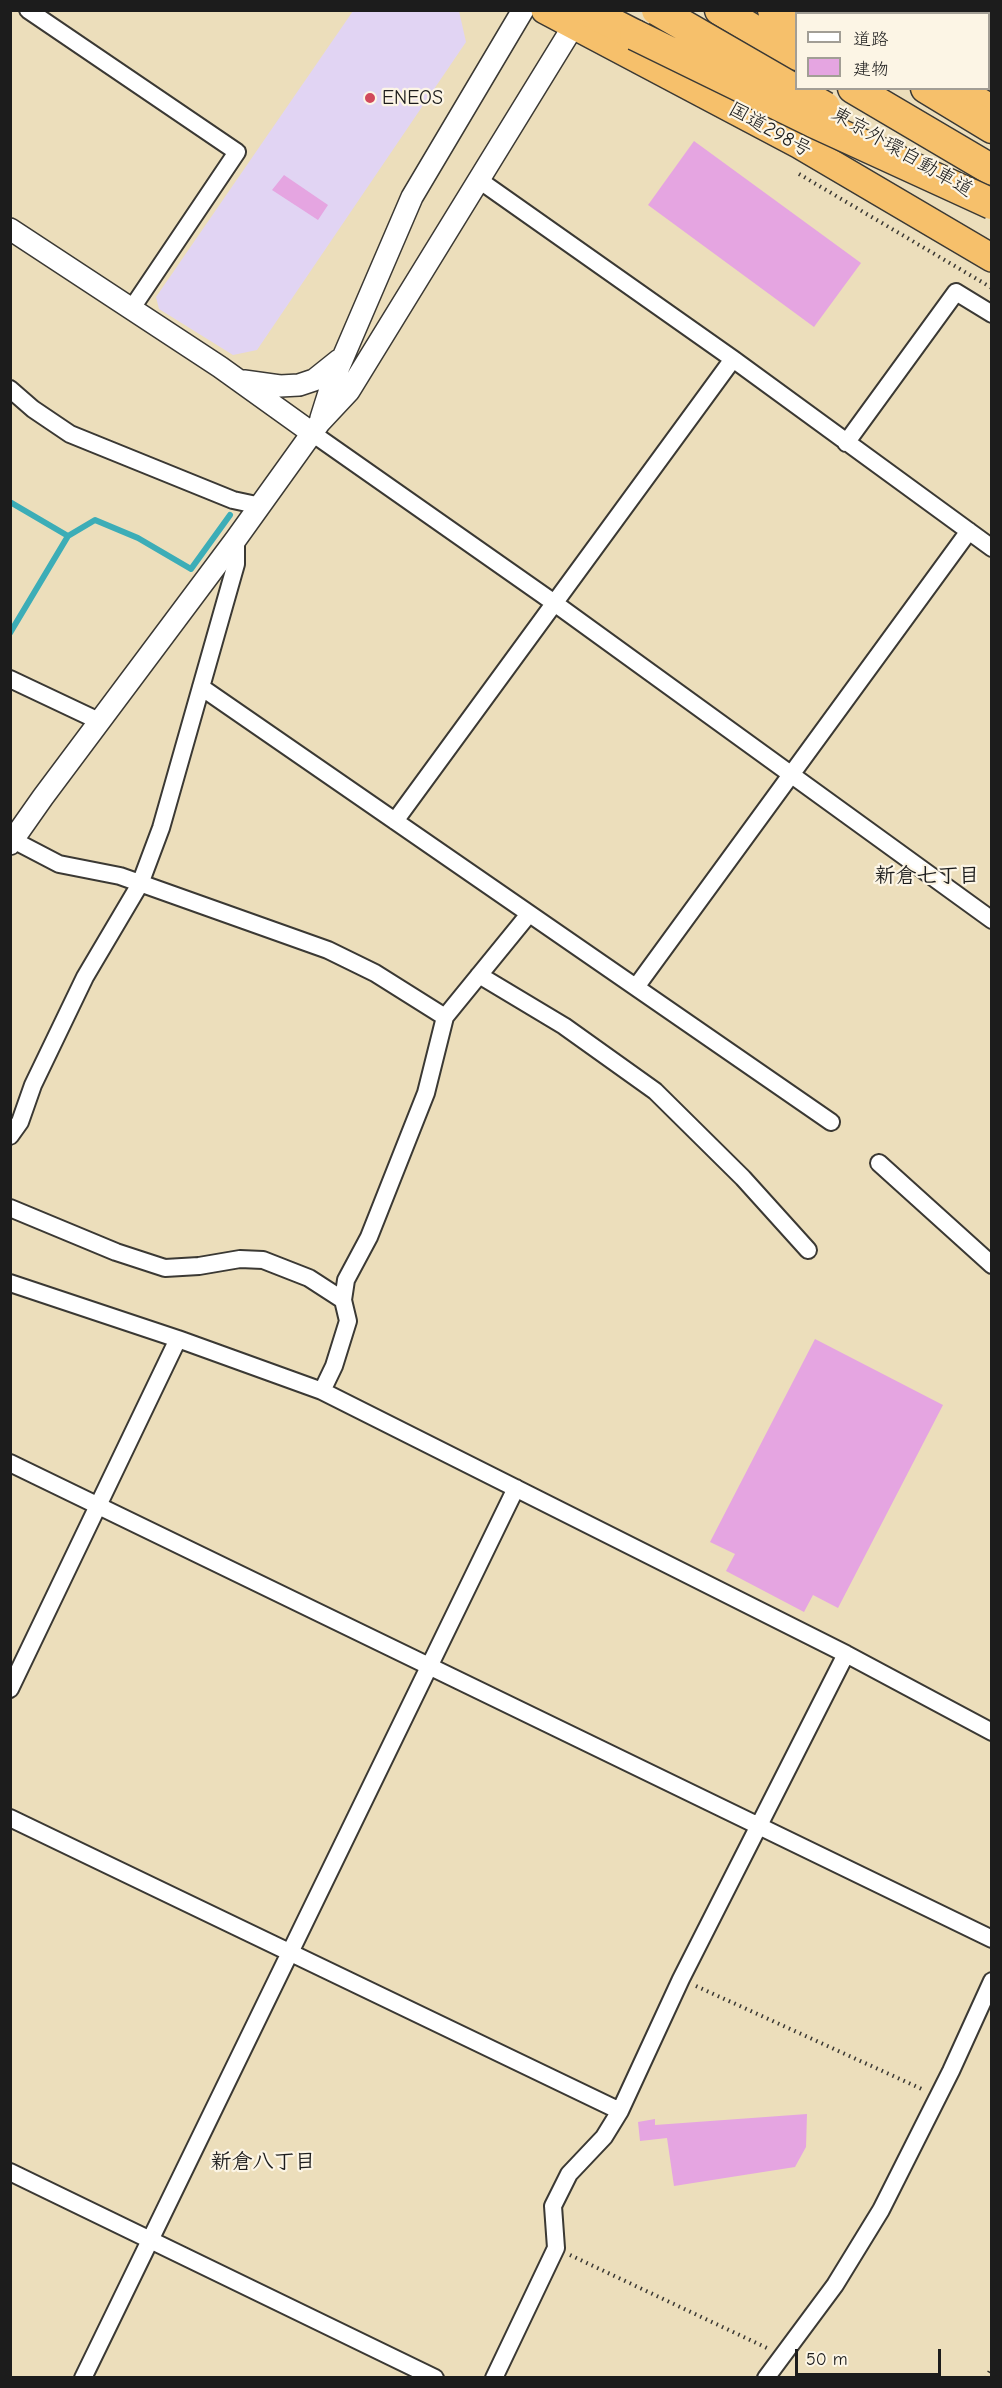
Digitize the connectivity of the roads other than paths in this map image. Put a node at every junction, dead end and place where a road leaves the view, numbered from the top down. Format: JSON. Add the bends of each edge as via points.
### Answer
{"nodes":[{"id":1,"x":28,"y":10,"type":"edge"},
{"id":2,"x":523,"y":10,"type":"edge"},
{"id":3,"x":545,"y":10,"type":"edge"},
{"id":4,"x":657,"y":10,"type":"edge"},
{"id":5,"x":671,"y":10,"type":"edge"},
{"id":6,"x":720,"y":10,"type":"edge"},
{"id":7,"x":773,"y":10,"type":"edge"},
{"id":8,"x":580,"y":15,"type":"edge"},
{"id":9,"x":795,"y":25,"type":"edge"},
{"id":10,"x":795,"y":54,"type":"edge"},
{"id":11,"x":795,"y":90,"type":"edge"},
{"id":12,"x":796,"y":90,"type":"edge"},
{"id":13,"x":856,"y":90,"type":"edge"},
{"id":14,"x":896,"y":90,"type":"edge"},
{"id":15,"x":929,"y":90,"type":"edge"},
{"id":16,"x":960,"y":90,"type":"edge"},
{"id":17,"x":992,"y":109,"type":"edge"},
{"id":18,"x":992,"y":129,"type":"edge"},
{"id":19,"x":800,"y":146,"type":"junction"},
{"id":20,"x":992,"y":157,"type":"edge"},
{"id":21,"x":992,"y":170,"type":"edge"},
{"id":22,"x":479,"y":180,"type":"junction"},
{"id":23,"x":992,"y":203,"type":"edge"},
{"id":24,"x":10,"y":229,"type":"edge"},
{"id":25,"x":992,"y":258,"type":"edge"},
{"id":26,"x":132,"y":308,"type":"junction"},
{"id":27,"x":992,"y":314,"type":"edge"},
{"id":28,"x":348,"y":348,"type":"junction"},
{"id":29,"x":734,"y":359,"type":"junction"},
{"id":30,"x":237,"y":380,"type":"junction"},
{"id":31,"x":10,"y":389,"type":"edge"},
{"id":32,"x":316,"y":428,"type":"junction"},
{"id":33,"x":846,"y":443,"type":"junction"},
{"id":34,"x":261,"y":506,"type":"junction"},
{"id":35,"x":969,"y":531,"type":"junction"},
{"id":36,"x":236,"y":539,"type":"junction"},
{"id":37,"x":992,"y":548,"type":"edge"},
{"id":38,"x":554,"y":602,"type":"junction"},
{"id":39,"x":10,"y":680,"type":"edge"},
{"id":40,"x":201,"y":687,"type":"junction"},
{"id":41,"x":101,"y":722,"type":"junction"},
{"id":42,"x":791,"y":775,"type":"junction"},
{"id":43,"x":395,"y":821,"type":"junction"},
{"id":44,"x":12,"y":842,"type":"edge"},
{"id":45,"x":140,"y":884,"type":"junction"},
{"id":46,"x":529,"y":914,"type":"junction"},
{"id":47,"x":992,"y":920,"type":"edge"},
{"id":48,"x":479,"y":975,"type":"junction"},
{"id":49,"x":636,"y":987,"type":"junction"},
{"id":50,"x":445,"y":1017,"type":"junction"},
{"id":51,"x":831,"y":1122,"type":"dead end"},
{"id":52,"x":10,"y":1136,"type":"edge"},
{"id":53,"x":879,"y":1163,"type":"dead end"},
{"id":54,"x":10,"y":1208,"type":"edge"},
{"id":55,"x":808,"y":1250,"type":"dead end"},
{"id":56,"x":992,"y":1265,"type":"edge"},
{"id":57,"x":10,"y":1283,"type":"edge"},
{"id":58,"x":342,"y":1300,"type":"junction"},
{"id":59,"x":178,"y":1339,"type":"junction"},
{"id":60,"x":322,"y":1391,"type":"junction"},
{"id":61,"x":10,"y":1462,"type":"edge"},
{"id":62,"x":516,"y":1488,"type":"junction"},
{"id":63,"x":99,"y":1506,"type":"junction"},
{"id":64,"x":846,"y":1654,"type":"junction"},
{"id":65,"x":430,"y":1667,"type":"junction"},
{"id":66,"x":10,"y":1689,"type":"edge"},
{"id":67,"x":992,"y":1732,"type":"edge"},
{"id":68,"x":10,"y":1818,"type":"edge"},
{"id":69,"x":758,"y":1827,"type":"junction"},
{"id":70,"x":992,"y":1939,"type":"edge"},
{"id":71,"x":290,"y":1953,"type":"junction"},
{"id":72,"x":992,"y":1981,"type":"edge"},
{"id":73,"x":620,"y":2111,"type":"junction"},
{"id":74,"x":10,"y":2172,"type":"edge"},
{"id":75,"x":150,"y":2240,"type":"junction"},
{"id":76,"x":83,"y":2378,"type":"edge"},
{"id":77,"x":435,"y":2378,"type":"edge"},
{"id":78,"x":494,"y":2378,"type":"edge"},
{"id":79,"x":766,"y":2378,"type":"edge"}],
"edges":[{"from":1,"to":26,"type":"street","via":[[237,152]]},
{"from":2,"to":28,"type":"street","via":[[412,197]]},
{"from":3,"to":8,"type":"highway","name":"国道298号"},
{"from":4,"to":11,"type":"highway","name":"東京外環自動車道","bridge":true},
{"from":5,"to":19,"type":"highway"},
{"from":6,"to":10,"type":"highway"},
{"from":7,"to":9,"type":"highway"},
{"from":8,"to":19,"type":"highway","name":"国道298号"},
{"from":8,"to":22,"type":"street"},
{"from":8,"to":23,"type":"highway","bridge":true},
{"from":12,"to":23,"type":"highway","name":"東京外環自動車道","bridge":true},
{"from":13,"to":21,"type":"highway","name":"東京外環自動車道"},
{"from":14,"to":20,"type":"highway"},
{"from":15,"to":18,"type":"highway"},
{"from":16,"to":17,"type":"highway"},
{"from":19,"to":25,"type":"highway","name":"国道298号"},
{"from":22,"to":29,"type":"street"},
{"from":22,"to":32,"type":"street","via":[[349,392]]},
{"from":24,"to":26,"type":"street"},
{"from":26,"to":30,"type":"street"},
{"from":27,"to":33,"type":"street","via":[[956,292]]},
{"from":28,"to":30,"type":"street","via":[[334,365],[307,383],[280,386]]},
{"from":28,"to":32,"type":"street"},
{"from":29,"to":33,"type":"street"},
{"from":29,"to":38,"type":"street"},
{"from":30,"to":32,"type":"street"},
{"from":31,"to":34,"type":"street","via":[[70,434],[233,500]]},
{"from":32,"to":34,"type":"street"},
{"from":32,"to":38,"type":"street"},
{"from":33,"to":35,"type":"street"},
{"from":34,"to":36,"type":"street"},
{"from":35,"to":37,"type":"street"},
{"from":35,"to":42,"type":"street"},
{"from":36,"to":40,"type":"street","via":[[236,564]]},
{"from":36,"to":41,"type":"street"},
{"from":38,"to":42,"type":"street"},
{"from":38,"to":43,"type":"street"},
{"from":39,"to":41,"type":"street"},
{"from":40,"to":43,"type":"street"},
{"from":40,"to":45,"type":"street","via":[[162,828]]},
{"from":41,"to":44,"type":"street"},
{"from":42,"to":47,"type":"street"},
{"from":42,"to":49,"type":"street"},
{"from":43,"to":46,"type":"street"},
{"from":44,"to":45,"type":"street","via":[[59,864]]},
{"from":45,"to":50,"type":"street","via":[[328,950],[375,973]]},
{"from":45,"to":52,"type":"street","via":[[86,977]]},
{"from":46,"to":48,"type":"street"},
{"from":46,"to":49,"type":"street"},
{"from":48,"to":50,"type":"street"},
{"from":48,"to":55,"type":"street","via":[[564,1026],[655,1091],[743,1178]]},
{"from":49,"to":51,"type":"street"},
{"from":50,"to":58,"type":"street","via":[[426,1093],[369,1238],[346,1280]]},
{"from":53,"to":56,"type":"street"},
{"from":54,"to":58,"type":"street","via":[[165,1268],[263,1260],[309,1278]]},
{"from":57,"to":59,"type":"street"},
{"from":58,"to":60,"type":"street","via":[[348,1321]]},
{"from":59,"to":60,"type":"street"},
{"from":59,"to":63,"type":"street"},
{"from":60,"to":62,"type":"street"},
{"from":61,"to":63,"type":"street"},
{"from":62,"to":64,"type":"street"},
{"from":62,"to":65,"type":"street"},
{"from":63,"to":65,"type":"street"},
{"from":63,"to":66,"type":"street"},
{"from":64,"to":67,"type":"street"},
{"from":64,"to":69,"type":"street"},
{"from":65,"to":69,"type":"street"},
{"from":65,"to":71,"type":"street"},
{"from":68,"to":71,"type":"street"},
{"from":69,"to":70,"type":"street"},
{"from":69,"to":73,"type":"street"},
{"from":71,"to":73,"type":"street"},
{"from":71,"to":75,"type":"street"},
{"from":72,"to":79,"type":"street","via":[[881,2210],[835,2285]]},
{"from":73,"to":78,"type":"street","via":[[604,2137],[569,2174],[553,2206],[556,2248]]},
{"from":74,"to":75,"type":"street"},
{"from":75,"to":76,"type":"street"},
{"from":75,"to":77,"type":"street"}]}
